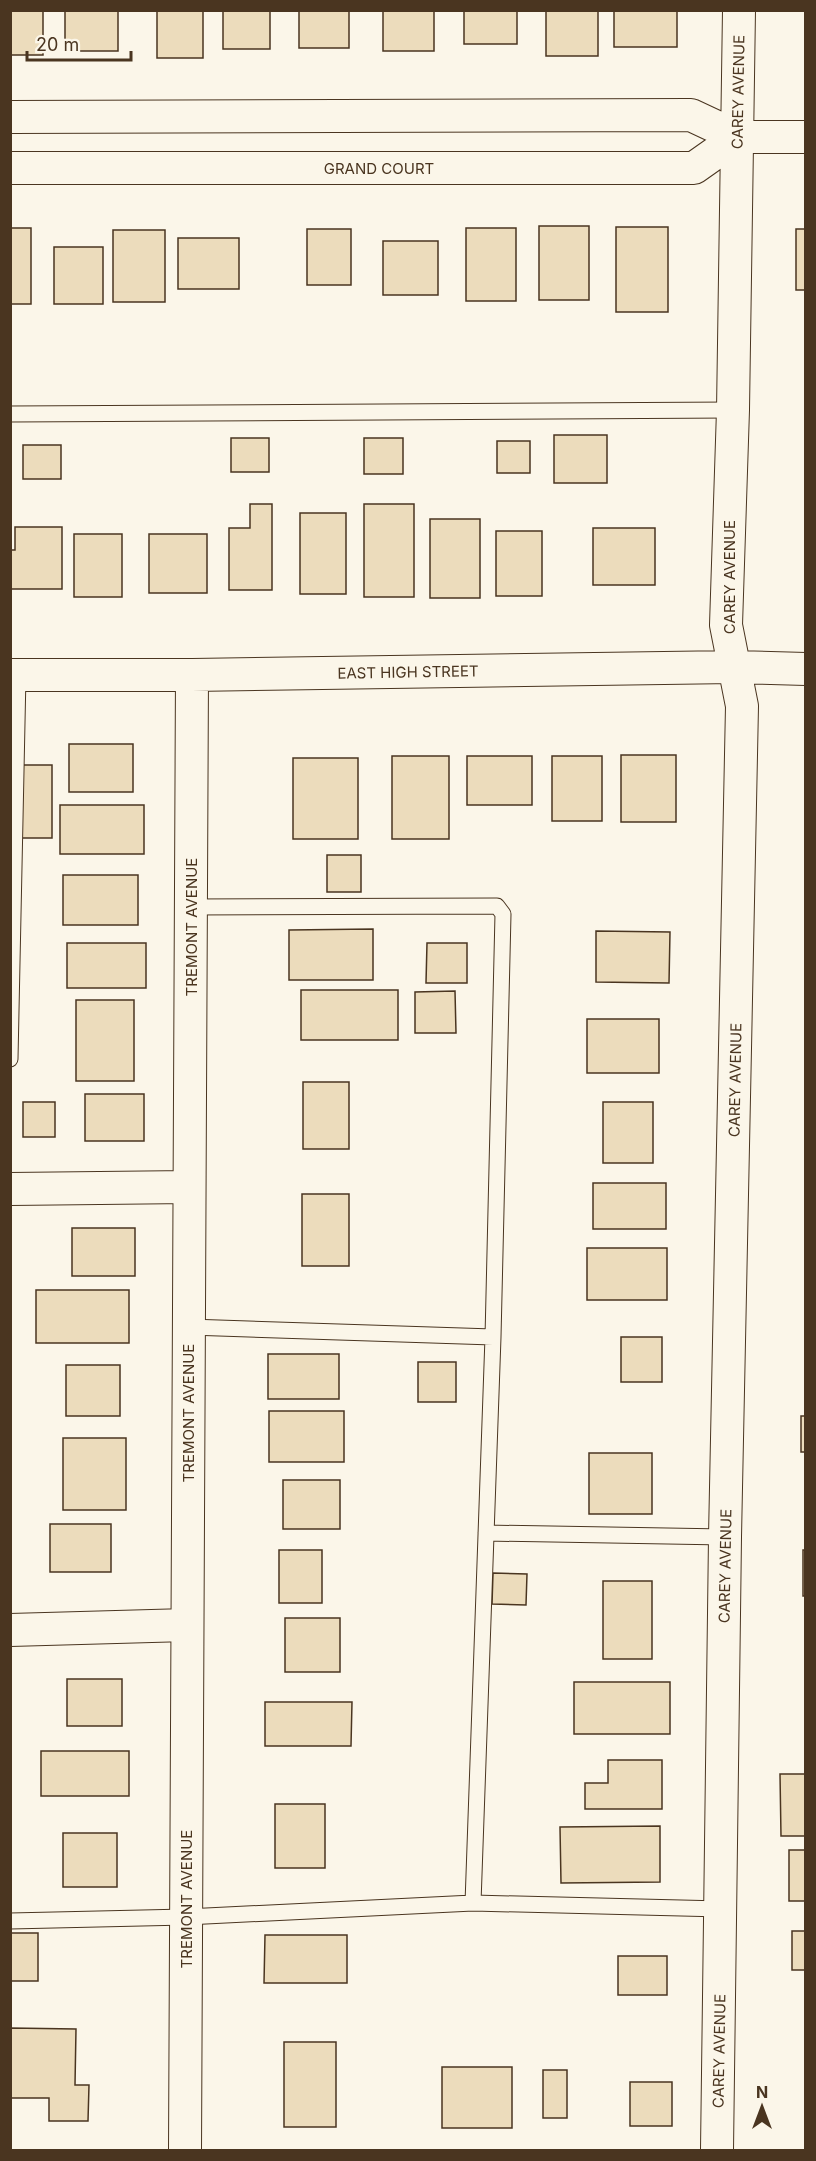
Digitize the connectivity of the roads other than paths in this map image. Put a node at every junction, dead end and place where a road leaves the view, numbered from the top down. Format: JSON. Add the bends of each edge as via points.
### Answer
{"nodes":[{"id":1,"x":739,"y":10,"type":"edge"},
{"id":2,"x":10,"y":117,"type":"edge"},
{"id":3,"x":738,"y":137,"type":"junction"},
{"id":4,"x":806,"y":137,"type":"edge"},
{"id":5,"x":10,"y":168,"type":"edge"},
{"id":6,"x":733,"y":410,"type":"junction"},
{"id":7,"x":10,"y":414,"type":"edge"},
{"id":8,"x":733,"y":667,"type":"junction"},
{"id":9,"x":806,"y":669,"type":"edge"},
{"id":10,"x":14,"y":675,"type":"edge"},
{"id":11,"x":192,"y":675,"type":"junction"},
{"id":12,"x":191,"y":907,"type":"junction"},
{"id":13,"x":10,"y":1059,"type":"edge"},
{"id":14,"x":189,"y":1188,"type":"junction"},
{"id":15,"x":10,"y":1189,"type":"edge"},
{"id":16,"x":189,"y":1327,"type":"junction"},
{"id":17,"x":493,"y":1338,"type":"junction"},
{"id":18,"x":486,"y":1533,"type":"junction"},
{"id":19,"x":725,"y":1537,"type":"junction"},
{"id":20,"x":187,"y":1625,"type":"junction"},
{"id":21,"x":10,"y":1630,"type":"edge"},
{"id":22,"x":473,"y":1903,"type":"junction"},
{"id":23,"x":722,"y":1909,"type":"junction"},
{"id":24,"x":186,"y":1917,"type":"junction"},
{"id":25,"x":10,"y":1921,"type":"edge"},
{"id":26,"x":185,"y":2151,"type":"edge"},
{"id":27,"x":717,"y":2151,"type":"edge"}],
"edges":[{"from":1,"to":3,"type":"street","name":"CAREY AVENUE"},
{"from":2,"to":3,"type":"street","via":[[691,115]]},
{"from":3,"to":4,"type":"street"},
{"from":3,"to":5,"type":"street","name":"GRAND COURT","via":[[694,168]]},
{"from":3,"to":6,"type":"street","name":"CAREY AVENUE"},
{"from":6,"to":7,"type":"lane"},
{"from":6,"to":8,"type":"street","name":"CAREY AVENUE","via":[[726,625]]},
{"from":8,"to":9,"type":"street","name":"EAST HIGH STREET"},
{"from":8,"to":11,"type":"street","name":"EAST HIGH STREET"},
{"from":8,"to":19,"type":"street","name":"CAREY AVENUE","via":[[742,706]]},
{"from":10,"to":11,"type":"street","name":"EAST HIGH STREET"},
{"from":10,"to":13,"type":"lane"},
{"from":11,"to":12,"type":"street","name":"TREMONT AVENUE"},
{"from":12,"to":14,"type":"street","name":"TREMONT AVENUE"},
{"from":12,"to":17,"type":"lane","via":[[496,906],[503,914]]},
{"from":14,"to":15,"type":"street"},
{"from":14,"to":16,"type":"street","name":"TREMONT AVENUE"},
{"from":16,"to":17,"type":"lane"},
{"from":16,"to":20,"type":"street","name":"TREMONT AVENUE"},
{"from":17,"to":18,"type":"lane"},
{"from":18,"to":19,"type":"lane"},
{"from":18,"to":22,"type":"lane"},
{"from":19,"to":23,"type":"street","name":"CAREY AVENUE"},
{"from":20,"to":21,"type":"street"},
{"from":20,"to":24,"type":"street","name":"TREMONT AVENUE"},
{"from":22,"to":23,"type":"lane"},
{"from":22,"to":24,"type":"lane"},
{"from":23,"to":27,"type":"street","name":"CAREY AVENUE"},
{"from":24,"to":25,"type":"lane"},
{"from":24,"to":26,"type":"street","name":"TREMONT AVENUE"}]}
